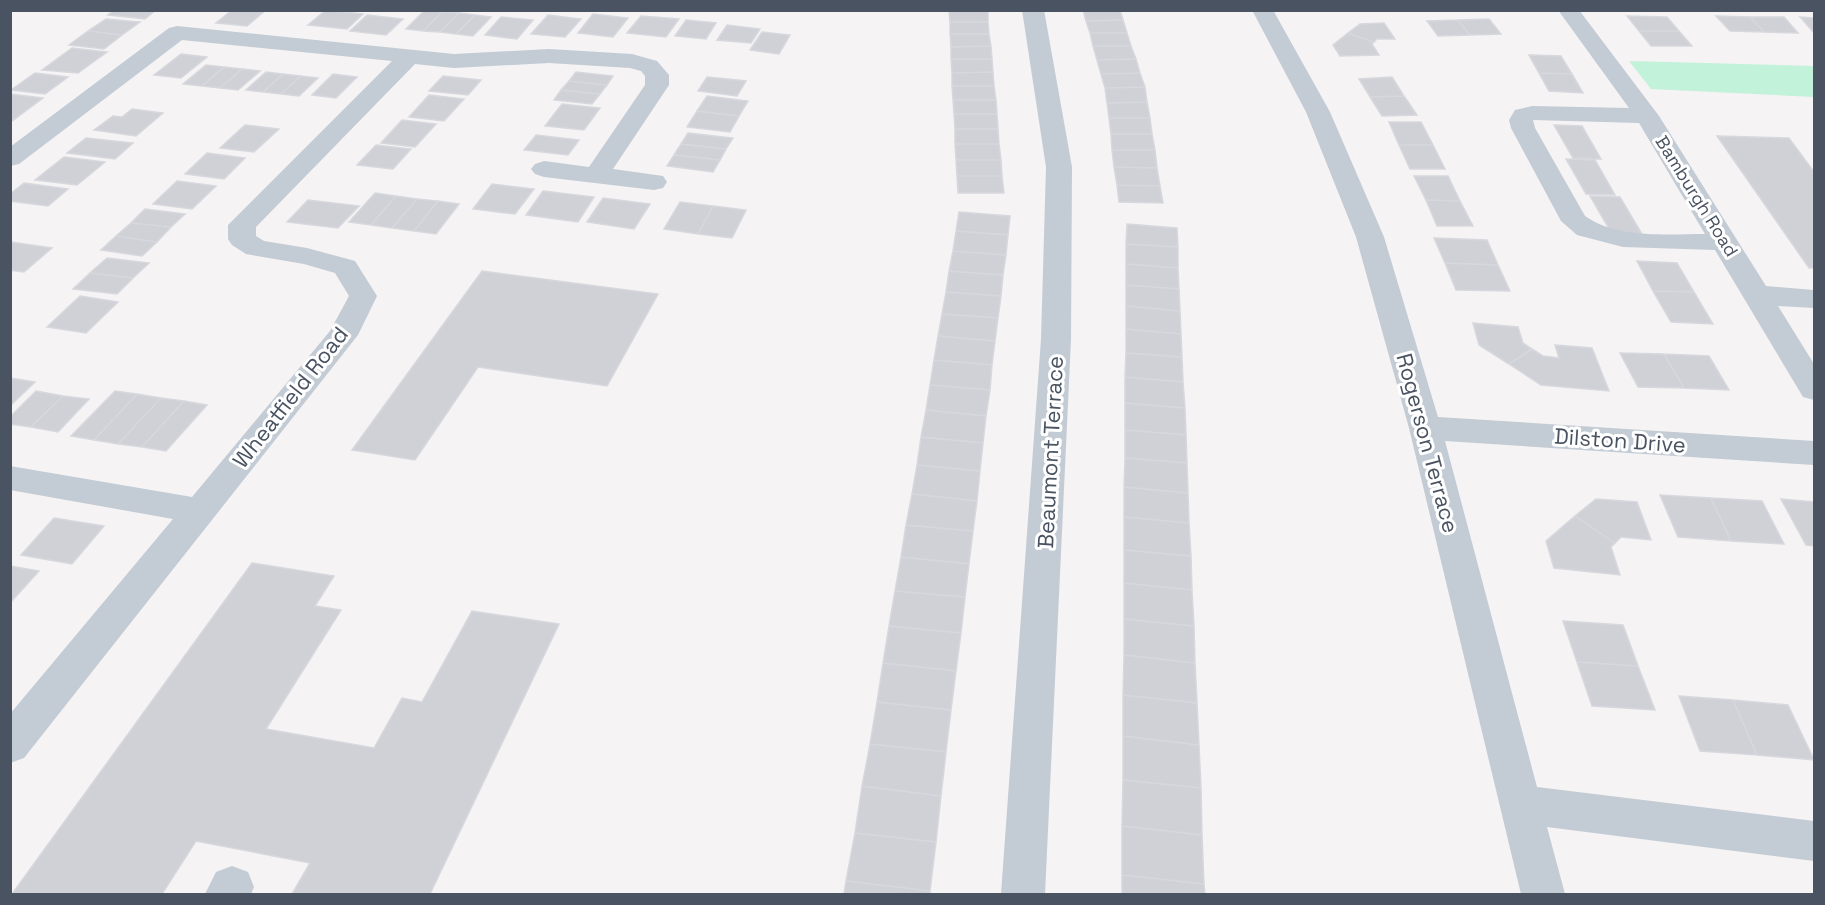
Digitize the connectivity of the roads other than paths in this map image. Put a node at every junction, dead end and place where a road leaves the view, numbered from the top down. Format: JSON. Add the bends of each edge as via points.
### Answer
{"nodes":[{"id":1,"x":1034,"y":10,"type":"edge"},
{"id":2,"x":1262,"y":10,"type":"edge"},
{"id":3,"x":1568,"y":10,"type":"edge"},
{"id":4,"x":198,"y":16,"type":"dead end"},
{"id":5,"x":177,"y":33,"type":"junction"},
{"id":6,"x":409,"y":57,"type":"junction"},
{"id":7,"x":1647,"y":116,"type":"junction"},
{"id":8,"x":10,"y":159,"type":"edge"},
{"id":9,"x":544,"y":169,"type":"dead end"},
{"id":10,"x":596,"y":175,"type":"junction"},
{"id":11,"x":654,"y":182,"type":"dead end"},
{"id":12,"x":1725,"y":242,"type":"junction"},
{"id":13,"x":1758,"y":295,"type":"junction"},
{"id":14,"x":1815,"y":299,"type":"edge"},
{"id":15,"x":1815,"y":389,"type":"edge"},
{"id":16,"x":1425,"y":428,"type":"junction"},
{"id":17,"x":1815,"y":453,"type":"edge"},
{"id":18,"x":10,"y":478,"type":"edge"},
{"id":19,"x":200,"y":511,"type":"junction"},
{"id":20,"x":10,"y":745,"type":"edge"},
{"id":21,"x":1520,"y":804,"type":"junction"},
{"id":22,"x":1815,"y":841,"type":"edge"},
{"id":23,"x":1023,"y":894,"type":"edge"},
{"id":24,"x":1543,"y":894,"type":"edge"}],
"edges":[{"from":1,"to":23,"type":"street","name":"Beaumont Terrace","via":[[1059,188],[1056,339]]},
{"from":2,"to":16,"type":"street","name":"Rogerson Terrace","via":[[1318,112],[1370,237]]},
{"from":3,"to":7,"type":"street","name":"Bamburgh Road"},
{"from":4,"to":5,"type":"street"},
{"from":5,"to":6,"type":"street"},
{"from":5,"to":8,"type":"street"},
{"from":6,"to":10,"type":"street","via":[[454,61],[549,56],[650,66],[657,75],[657,85]]},
{"from":6,"to":19,"type":"street","name":"Wheatfield Road","via":[[242,225],[242,239],[256,248],[345,267],[363,296],[343,335]]},
{"from":7,"to":12,"type":"street","name":"Bamburgh Road"},
{"from":7,"to":12,"type":"street","via":[[1532,113],[1521,120],[1568,211],[1582,230],[1612,239]]},
{"from":9,"to":10,"type":"street"},
{"from":10,"to":11,"type":"street"},
{"from":12,"to":13,"type":"street","name":"Bamburgh Road"},
{"from":13,"to":14,"type":"street"},
{"from":13,"to":15,"type":"street","name":"Bamburgh Road"},
{"from":16,"to":17,"type":"street","name":"Dilston Drive"},
{"from":16,"to":21,"type":"street","name":"Rogerson Terrace"},
{"from":18,"to":19,"type":"street"},
{"from":19,"to":20,"type":"street","name":"Wheatfield Road"},
{"from":21,"to":22,"type":"street"},
{"from":21,"to":24,"type":"street","name":"Rogerson Terrace"}]}
